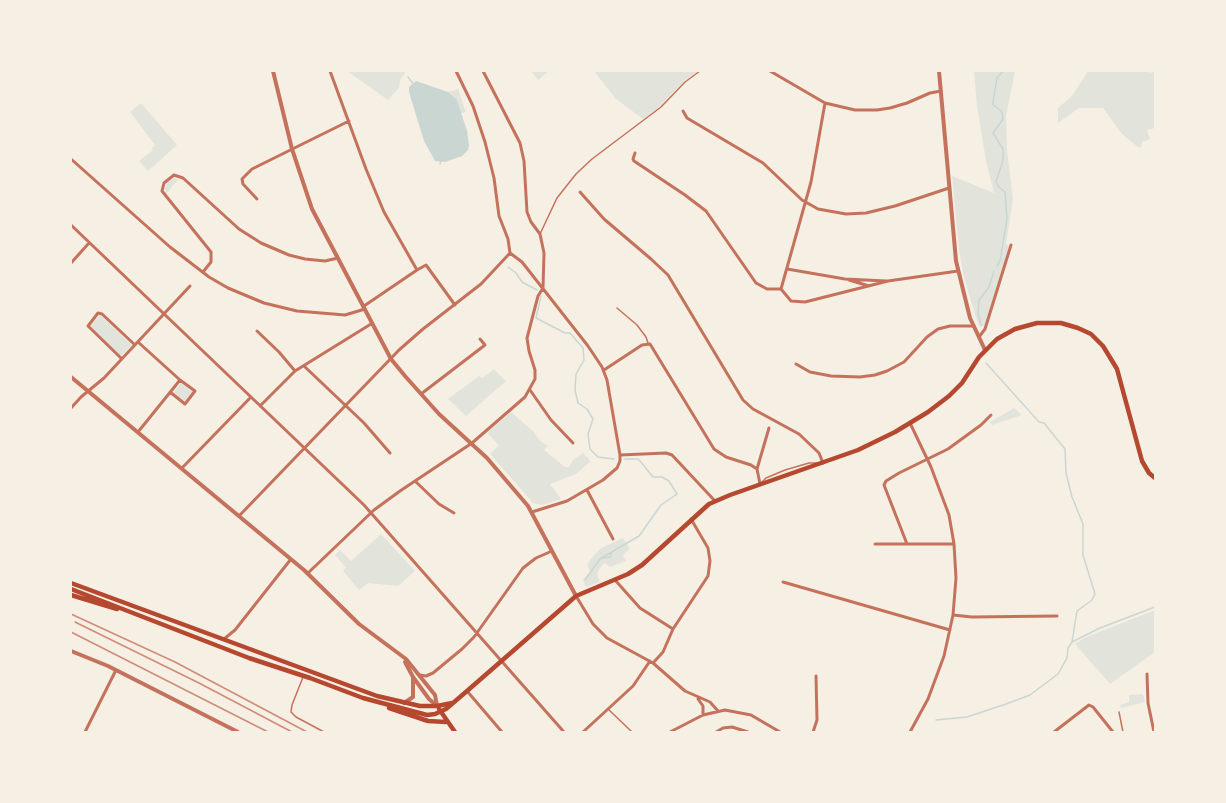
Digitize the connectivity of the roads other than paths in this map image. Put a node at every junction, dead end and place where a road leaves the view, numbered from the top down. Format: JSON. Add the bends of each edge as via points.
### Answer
{"nodes":[{"id":1,"x":273,"y":71,"type":"edge"},
{"id":2,"x":330,"y":71,"type":"edge"},
{"id":3,"x":456,"y":71,"type":"edge"},
{"id":4,"x":483,"y":71,"type":"edge"},
{"id":5,"x":700,"y":71,"type":"edge"},
{"id":6,"x":770,"y":71,"type":"edge"},
{"id":7,"x":940,"y":71,"type":"edge"},
{"id":8,"x":941,"y":91,"type":"junction"},
{"id":9,"x":825,"y":103,"type":"junction"},
{"id":10,"x":684,"y":111,"type":"dead end"},
{"id":11,"x":349,"y":122,"type":"junction"},
{"id":12,"x":292,"y":149,"type":"junction"},
{"id":13,"x":635,"y":153,"type":"dead end"},
{"id":14,"x":71,"y":159,"type":"edge"},
{"id":15,"x":949,"y":188,"type":"junction"},
{"id":16,"x":580,"y":192,"type":"dead end"},
{"id":17,"x":257,"y":199,"type":"dead end"},
{"id":18,"x":805,"y":203,"type":"junction"},
{"id":19,"x":71,"y":226,"type":"edge"},
{"id":20,"x":540,"y":234,"type":"junction"},
{"id":21,"x":89,"y":243,"type":"junction"},
{"id":22,"x":1011,"y":246,"type":"dead end"},
{"id":23,"x":510,"y":253,"type":"junction"},
{"id":24,"x":338,"y":258,"type":"junction"},
{"id":25,"x":71,"y":263,"type":"edge"},
{"id":26,"x":787,"y":269,"type":"junction"},
{"id":27,"x":417,"y":270,"type":"junction"},
{"id":28,"x":958,"y":271,"type":"junction"},
{"id":29,"x":203,"y":272,"type":"junction"},
{"id":30,"x":845,"y":279,"type":"junction"},
{"id":31,"x":888,"y":281,"type":"junction"},
{"id":32,"x":190,"y":286,"type":"dead end"},
{"id":33,"x":870,"y":286,"type":"junction"},
{"id":34,"x":543,"y":288,"type":"junction"},
{"id":35,"x":781,"y":289,"type":"junction"},
{"id":36,"x":455,"y":305,"type":"junction"},
{"id":37,"x":364,"y":308,"type":"junction"},
{"id":38,"x":617,"y":308,"type":"dead end"},
{"id":39,"x":164,"y":314,"type":"junction"},
{"id":40,"x":371,"y":324,"type":"junction"},
{"id":41,"x":974,"y":326,"type":"junction"},
{"id":42,"x":257,"y":331,"type":"dead end"},
{"id":43,"x":979,"y":337,"type":"junction"},
{"id":44,"x":480,"y":338,"type":"dead end"},
{"id":45,"x":137,"y":344,"type":"junction"},
{"id":46,"x":648,"y":344,"type":"junction"},
{"id":47,"x":986,"y":350,"type":"junction"},
{"id":48,"x":122,"y":359,"type":"junction"},
{"id":49,"x":391,"y":359,"type":"junction"},
{"id":50,"x":796,"y":364,"type":"dead end"},
{"id":51,"x":304,"y":366,"type":"junction"},
{"id":52,"x":604,"y":370,"type":"junction"},
{"id":53,"x":295,"y":371,"type":"junction"},
{"id":54,"x":71,"y":377,"type":"edge"},
{"id":55,"x":180,"y":380,"type":"junction"},
{"id":56,"x":530,"y":390,"type":"junction"},
{"id":57,"x":88,"y":391,"type":"junction"},
{"id":58,"x":170,"y":392,"type":"junction"},
{"id":59,"x":421,"y":394,"type":"junction"},
{"id":60,"x":251,"y":397,"type":"junction"},
{"id":61,"x":260,"y":406,"type":"junction"},
{"id":62,"x":346,"y":406,"type":"junction"},
{"id":63,"x":71,"y":408,"type":"edge"},
{"id":64,"x":991,"y":415,"type":"dead end"},
{"id":65,"x":910,"y":423,"type":"junction"},
{"id":66,"x":769,"y":428,"type":"dead end"},
{"id":67,"x":138,"y":432,"type":"junction"},
{"id":68,"x":573,"y":442,"type":"dead end"},
{"id":69,"x":472,"y":443,"type":"junction"},
{"id":70,"x":304,"y":448,"type":"junction"},
{"id":71,"x":390,"y":453,"type":"dead end"},
{"id":72,"x":620,"y":455,"type":"junction"},
{"id":73,"x":928,"y":459,"type":"junction"},
{"id":74,"x":823,"y":463,"type":"junction"},
{"id":75,"x":182,"y":468,"type":"junction"},
{"id":76,"x":756,"y":469,"type":"junction"},
{"id":77,"x":1155,"y":478,"type":"edge"},
{"id":78,"x":416,"y":481,"type":"junction"},
{"id":79,"x":760,"y":484,"type":"junction"},
{"id":80,"x":587,"y":490,"type":"junction"},
{"id":81,"x":715,"y":501,"type":"junction"},
{"id":82,"x":532,"y":512,"type":"junction"},
{"id":83,"x":371,"y":513,"type":"junction"},
{"id":84,"x":454,"y":513,"type":"dead end"},
{"id":85,"x":239,"y":516,"type":"junction"},
{"id":86,"x":691,"y":519,"type":"junction"},
{"id":87,"x":613,"y":539,"type":"dead end"},
{"id":88,"x":875,"y":544,"type":"dead end"},
{"id":89,"x":907,"y":544,"type":"junction"},
{"id":90,"x":954,"y":544,"type":"junction"},
{"id":91,"x":550,"y":552,"type":"junction"},
{"id":92,"x":291,"y":559,"type":"junction"},
{"id":93,"x":308,"y":573,"type":"junction"},
{"id":94,"x":615,"y":580,"type":"junction"},
{"id":95,"x":783,"y":582,"type":"dead end"},
{"id":96,"x":71,"y":584,"type":"edge"},
{"id":97,"x":71,"y":588,"type":"edge"},
{"id":98,"x":71,"y":595,"type":"edge"},
{"id":99,"x":576,"y":596,"type":"junction"},
{"id":100,"x":130,"y":611,"type":"junction"},
{"id":101,"x":953,"y":615,"type":"junction"},
{"id":102,"x":1057,"y":616,"type":"dead end"},
{"id":103,"x":673,"y":629,"type":"junction"},
{"id":104,"x":950,"y":630,"type":"junction"},
{"id":105,"x":476,"y":632,"type":"junction"},
{"id":106,"x":224,"y":639,"type":"junction"},
{"id":107,"x":233,"y":642,"type":"junction"},
{"id":108,"x":216,"y":645,"type":"junction"},
{"id":109,"x":71,"y":651,"type":"edge"},
{"id":110,"x":404,"y":658,"type":"junction"},
{"id":111,"x":502,"y":661,"type":"junction"},
{"id":112,"x":652,"y":662,"type":"junction"},
{"id":113,"x":115,"y":670,"type":"junction"},
{"id":114,"x":1147,"y":674,"type":"dead end"},
{"id":115,"x":304,"y":675,"type":"junction"},
{"id":116,"x":420,"y":675,"type":"junction"},
{"id":117,"x":816,"y":676,"type":"dead end"},
{"id":118,"x":413,"y":677,"type":"junction"},
{"id":119,"x":467,"y":691,"type":"junction"},
{"id":120,"x":697,"y":698,"type":"junction"},
{"id":121,"x":453,"y":702,"type":"junction"},
{"id":122,"x":404,"y":703,"type":"junction"},
{"id":123,"x":383,"y":704,"type":"junction"},
{"id":124,"x":437,"y":706,"type":"junction"},
{"id":125,"x":608,"y":709,"type":"junction"},
{"id":126,"x":718,"y":711,"type":"junction"},
{"id":127,"x":440,"y":712,"type":"junction"},
{"id":128,"x":1119,"y":712,"type":"dead end"},
{"id":129,"x":703,"y":715,"type":"junction"},
{"id":130,"x":446,"y":722,"type":"junction"},
{"id":131,"x":85,"y":732,"type":"edge"},
{"id":132,"x":238,"y":732,"type":"edge"},
{"id":133,"x":324,"y":732,"type":"edge"},
{"id":134,"x":455,"y":732,"type":"edge"},
{"id":135,"x":502,"y":732,"type":"edge"},
{"id":136,"x":564,"y":732,"type":"edge"},
{"id":137,"x":583,"y":732,"type":"edge"},
{"id":138,"x":632,"y":732,"type":"edge"},
{"id":139,"x":670,"y":732,"type":"edge"},
{"id":140,"x":716,"y":732,"type":"edge"},
{"id":141,"x":748,"y":732,"type":"edge"},
{"id":142,"x":780,"y":732,"type":"edge"},
{"id":143,"x":813,"y":732,"type":"edge"},
{"id":144,"x":910,"y":732,"type":"edge"},
{"id":145,"x":1054,"y":732,"type":"edge"},
{"id":146,"x":1113,"y":732,"type":"edge"},
{"id":147,"x":1123,"y":732,"type":"edge"},
{"id":148,"x":1154,"y":732,"type":"edge"}],
"edges":[{"from":1,"to":12,"type":"street"},
{"from":2,"to":11,"type":"street"},
{"from":3,"to":23,"type":"street","via":[[473,106],[485,142],[494,178],[499,216],[508,239]]},
{"from":4,"to":20,"type":"street","via":[[520,143],[524,161],[527,212]]},
{"from":5,"to":20,"type":"lane","via":[[685,82],[661,107],[592,159],[568,182],[550,209]]},
{"from":6,"to":9,"type":"street"},
{"from":7,"to":8,"type":"street"},
{"from":8,"to":9,"type":"street","via":[[899,106],[877,110],[849,109]]},
{"from":8,"to":15,"type":"street"},
{"from":9,"to":18,"type":"street","via":[[814,170]]},
{"from":10,"to":18,"type":"street","via":[[687,118],[762,163]]},
{"from":11,"to":12,"type":"street"},
{"from":11,"to":27,"type":"street","via":[[379,202]]},
{"from":12,"to":17,"type":"street","via":[[254,168],[242,178],[243,184]]},
{"from":12,"to":24,"type":"street","via":[[312,209]]},
{"from":13,"to":35,"type":"street","via":[[634,161],[706,211],[756,283],[767,289]]},
{"from":14,"to":29,"type":"street","via":[[144,225]]},
{"from":15,"to":18,"type":"street","via":[[861,214],[836,214]]},
{"from":15,"to":28,"type":"street"},
{"from":16,"to":74,"type":"street","via":[[604,219],[668,275],[747,405],[799,434],[819,453]]},
{"from":18,"to":26,"type":"street"},
{"from":19,"to":21,"type":"street"},
{"from":20,"to":34,"type":"street","via":[[545,261]]},
{"from":21,"to":25,"type":"street"},
{"from":21,"to":39,"type":"street"},
{"from":22,"to":43,"type":"street","via":[[985,329]]},
{"from":23,"to":34,"type":"street","via":[[522,262]]},
{"from":23,"to":36,"type":"street","via":[[487,278]]},
{"from":24,"to":29,"type":"street","via":[[329,261],[314,260],[288,255],[270,248],[246,234],[180,176],[170,177],[163,185],[163,193],[212,252],[211,262]]},
{"from":24,"to":37,"type":"street"},
{"from":26,"to":30,"type":"street"},
{"from":26,"to":35,"type":"street"},
{"from":27,"to":36,"type":"street","via":[[426,265]]},
{"from":27,"to":37,"type":"street"},
{"from":28,"to":31,"type":"street"},
{"from":28,"to":41,"type":"street"},
{"from":29,"to":37,"type":"street","via":[[241,294],[285,309],[335,315],[353,313]]},
{"from":30,"to":31,"type":"street"},
{"from":30,"to":33,"type":"street"},
{"from":31,"to":33,"type":"street"},
{"from":32,"to":39,"type":"street"},
{"from":33,"to":35,"type":"street","via":[[800,302],[788,299]]},
{"from":34,"to":52,"type":"street"},
{"from":34,"to":56,"type":"street","via":[[527,330],[527,345],[536,376]]},
{"from":36,"to":49,"type":"street","via":[[418,333]]},
{"from":37,"to":40,"type":"street"},
{"from":38,"to":46,"type":"lane","via":[[637,325]]},
{"from":39,"to":45,"type":"street"},
{"from":39,"to":60,"type":"street"},
{"from":40,"to":49,"type":"street"},
{"from":40,"to":51,"type":"street"},
{"from":41,"to":43,"type":"street"},
{"from":41,"to":50,"type":"street","via":[[938,329],[904,362],[875,375],[831,376],[810,372]]},
{"from":42,"to":53,"type":"street"},
{"from":43,"to":47,"type":"street"},
{"from":44,"to":59,"type":"street","via":[[485,345]]},
{"from":45,"to":48,"type":"street"},
{"from":45,"to":48,"type":"street","via":[[102,314],[98,314],[88,326]]},
{"from":45,"to":55,"type":"street"},
{"from":46,"to":52,"type":"street","via":[[642,345]]},
{"from":46,"to":76,"type":"street","via":[[653,347],[714,449],[726,457]]},
{"from":47,"to":65,"type":"main road","via":[[953,392],[940,404]]},
{"from":47,"to":77,"type":"main road","via":[[1007,333],[1037,323],[1062,323],[1091,334],[1103,346],[1115,365],[1141,457],[1147,470]]},
{"from":48,"to":57,"type":"street"},
{"from":49,"to":59,"type":"street"},
{"from":49,"to":62,"type":"street"},
{"from":51,"to":53,"type":"street"},
{"from":51,"to":62,"type":"street"},
{"from":52,"to":72,"type":"street"},
{"from":53,"to":61,"type":"street"},
{"from":54,"to":57,"type":"street"},
{"from":55,"to":58,"type":"street"},
{"from":55,"to":58,"type":"street","via":[[195,391],[185,404]]},
{"from":56,"to":68,"type":"street","via":[[556,425]]},
{"from":56,"to":69,"type":"street"},
{"from":57,"to":63,"type":"street"},
{"from":57,"to":67,"type":"street"},
{"from":58,"to":67,"type":"street"},
{"from":59,"to":69,"type":"street"},
{"from":60,"to":61,"type":"street"},
{"from":60,"to":75,"type":"street"},
{"from":61,"to":70,"type":"street"},
{"from":62,"to":70,"type":"street"},
{"from":62,"to":71,"type":"street"},
{"from":64,"to":73,"type":"street","via":[[953,445]]},
{"from":65,"to":73,"type":"street"},
{"from":65,"to":74,"type":"main road","via":[[868,446]]},
{"from":66,"to":76,"type":"street"},
{"from":67,"to":75,"type":"street"},
{"from":69,"to":78,"type":"street"},
{"from":69,"to":82,"type":"street"},
{"from":70,"to":83,"type":"street"},
{"from":70,"to":85,"type":"street"},
{"from":72,"to":80,"type":"street","via":[[617,468]]},
{"from":72,"to":81,"type":"street","via":[[672,455]]},
{"from":73,"to":89,"type":"street","via":[[899,473],[884,485]]},
{"from":73,"to":90,"type":"street","via":[[945,502]]},
{"from":74,"to":79,"type":"main road"},
{"from":75,"to":85,"type":"street"},
{"from":76,"to":79,"type":"street"},
{"from":78,"to":83,"type":"street"},
{"from":78,"to":84,"type":"street","via":[[439,504]]},
{"from":79,"to":81,"type":"main road"},
{"from":80,"to":82,"type":"street","via":[[561,504]]},
{"from":80,"to":87,"type":"street"},
{"from":81,"to":86,"type":"main road"},
{"from":82,"to":91,"type":"street"},
{"from":83,"to":93,"type":"street"},
{"from":83,"to":105,"type":"street"},
{"from":85,"to":92,"type":"street"},
{"from":86,"to":94,"type":"main road","via":[[642,565]]},
{"from":86,"to":103,"type":"street","via":[[708,548],[709,571],[706,580]]},
{"from":88,"to":89,"type":"street"},
{"from":89,"to":90,"type":"street"},
{"from":90,"to":101,"type":"street","via":[[956,578]]},
{"from":91,"to":99,"type":"street"},
{"from":91,"to":105,"type":"street","via":[[523,568]]},
{"from":92,"to":93,"type":"street"},
{"from":92,"to":106,"type":"street","via":[[231,635]]},
{"from":93,"to":110,"type":"street","via":[[354,620]]},
{"from":94,"to":99,"type":"main road"},
{"from":94,"to":103,"type":"street","via":[[640,608]]},
{"from":95,"to":104,"type":"street"},
{"from":96,"to":106,"type":"main road"},
{"from":97,"to":100,"type":"main road"},
{"from":98,"to":100,"type":"main road"},
{"from":99,"to":111,"type":"main road"},
{"from":99,"to":112,"type":"street","via":[[593,624],[607,638]]},
{"from":100,"to":108,"type":"main road"},
{"from":101,"to":102,"type":"street"},
{"from":101,"to":104,"type":"street"},
{"from":103,"to":112,"type":"street","via":[[663,652]]},
{"from":104,"to":144,"type":"street","via":[[933,686]]},
{"from":105,"to":111,"type":"street"},
{"from":105,"to":116,"type":"street","via":[[462,649],[433,674]]},
{"from":106,"to":107,"type":"main road"},
{"from":107,"to":108,"type":"main road"},
{"from":107,"to":122,"type":"main road"},
{"from":108,"to":115,"type":"main road"},
{"from":109,"to":113,"type":"street"},
{"from":110,"to":116,"type":"street"},
{"from":110,"to":118,"type":"street"},
{"from":111,"to":119,"type":"main road"},
{"from":111,"to":136,"type":"street"},
{"from":112,"to":120,"type":"street","via":[[674,683]]},
{"from":112,"to":125,"type":"street","via":[[633,686]]},
{"from":113,"to":131,"type":"street"},
{"from":113,"to":132,"type":"street"},
{"from":114,"to":148,"type":"street","via":[[1148,703]]},
{"from":115,"to":123,"type":"main road"},
{"from":115,"to":133,"type":"lane","via":[[292,705],[292,712]]},
{"from":116,"to":124,"type":"street","via":[[435,696]]},
{"from":117,"to":143,"type":"street","via":[[817,720]]},
{"from":118,"to":122,"type":"street","via":[[413,697]]},
{"from":118,"to":124,"type":"street"},
{"from":119,"to":121,"type":"main road"},
{"from":119,"to":135,"type":"street"},
{"from":120,"to":126,"type":"street","via":[[710,702]]},
{"from":120,"to":129,"type":"street","via":[[703,706]]},
{"from":121,"to":124,"type":"main road"},
{"from":121,"to":127,"type":"main road"},
{"from":122,"to":124,"type":"main road"},
{"from":123,"to":127,"type":"main road","via":[[428,715]]},
{"from":123,"to":130,"type":"main road","via":[[414,718]]},
{"from":124,"to":127,"type":"main road"},
{"from":125,"to":137,"type":"street"},
{"from":125,"to":138,"type":"lane"},
{"from":126,"to":129,"type":"street"},
{"from":126,"to":142,"type":"street","via":[[745,713]]},
{"from":127,"to":130,"type":"main road"},
{"from":128,"to":147,"type":"lane"},
{"from":129,"to":139,"type":"street"},
{"from":130,"to":134,"type":"main road"},
{"from":140,"to":141,"type":"street","via":[[732,727]]},
{"from":145,"to":146,"type":"street","via":[[1086,706],[1090,706]]}]}
